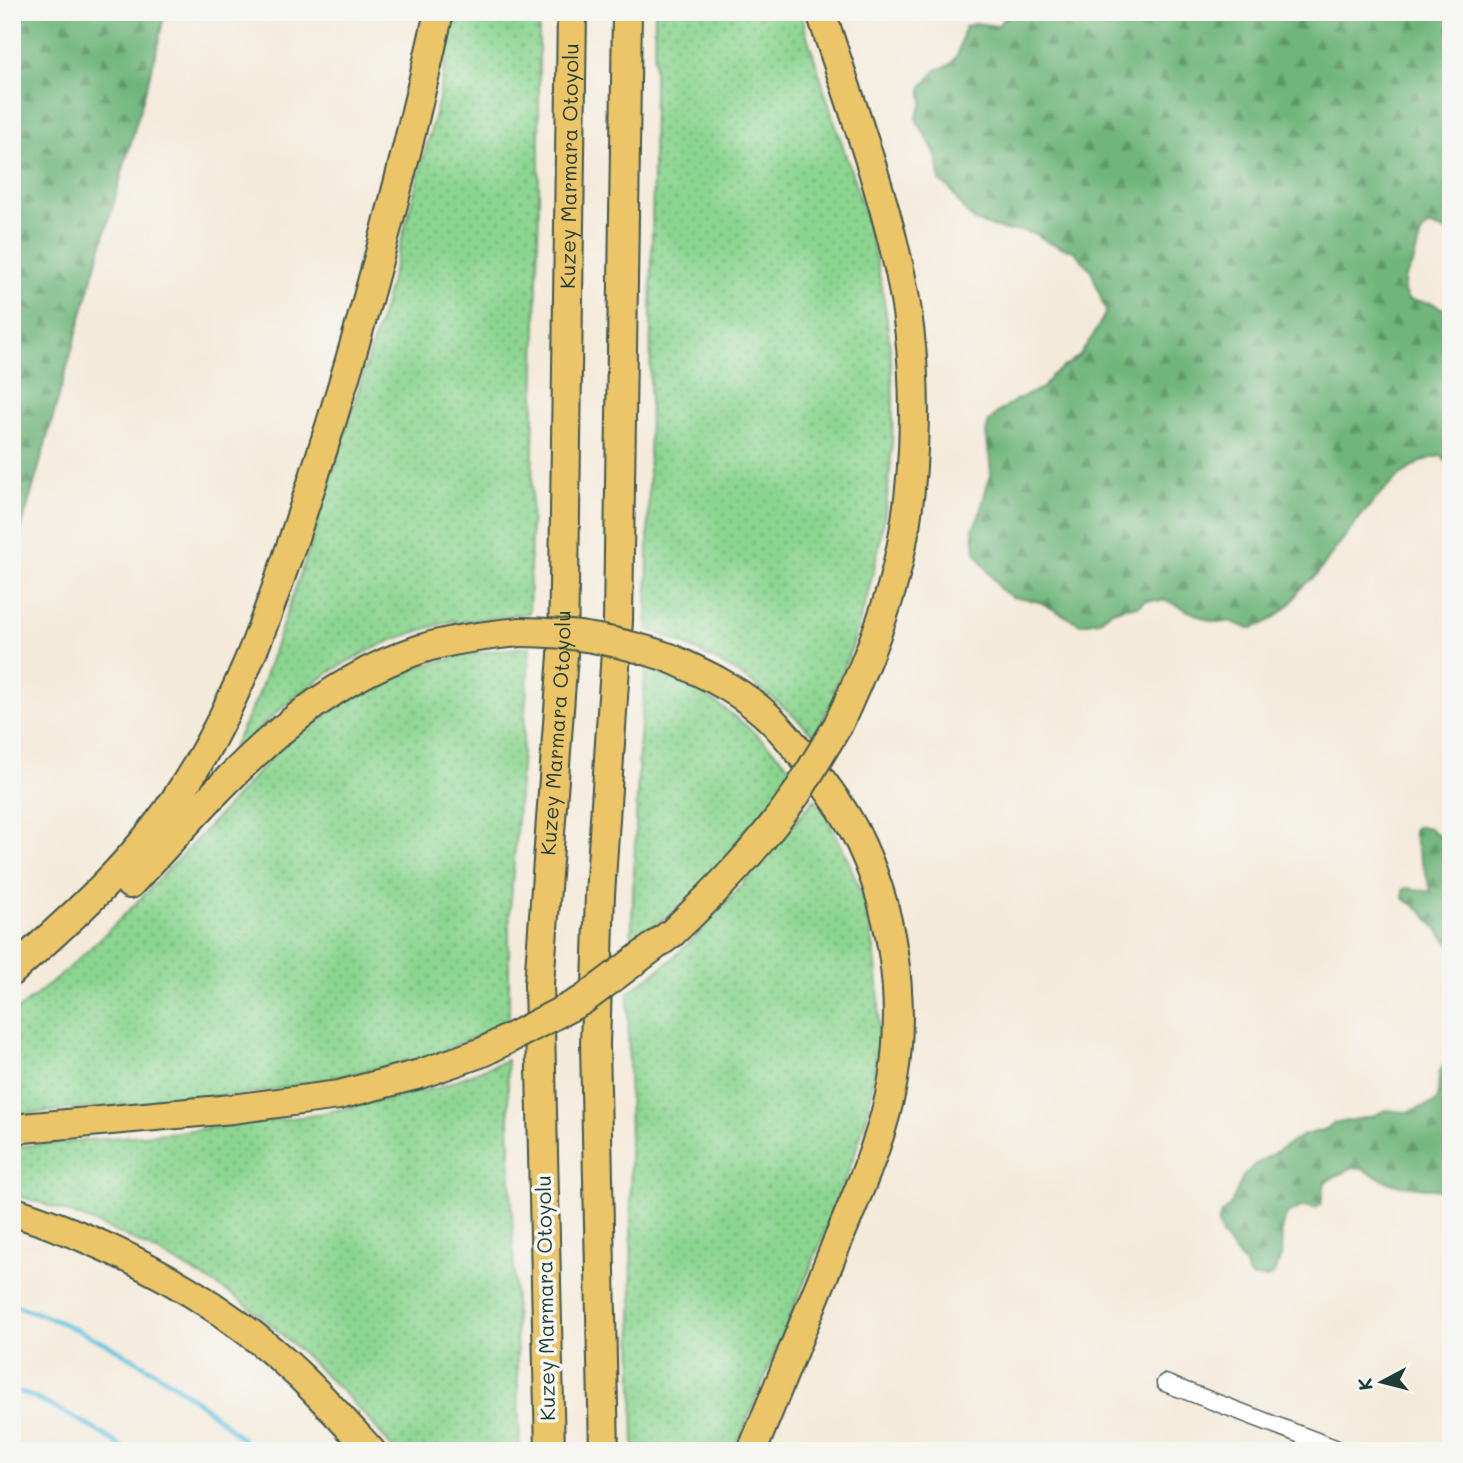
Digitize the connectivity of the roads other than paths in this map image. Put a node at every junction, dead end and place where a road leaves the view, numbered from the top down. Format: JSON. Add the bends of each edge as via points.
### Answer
{"nodes":[{"id":1,"x":439,"y":12,"type":"edge"},
{"id":2,"x":572,"y":12,"type":"edge"},
{"id":3,"x":627,"y":12,"type":"edge"},
{"id":4,"x":821,"y":12,"type":"edge"},
{"id":5,"x":12,"y":971,"type":"edge"},
{"id":6,"x":12,"y":990,"type":"edge"},
{"id":7,"x":12,"y":1129,"type":"edge"},
{"id":8,"x":12,"y":1211,"type":"edge"},
{"id":9,"x":1165,"y":1382,"type":"dead end"},
{"id":10,"x":371,"y":1451,"type":"edge"},
{"id":11,"x":550,"y":1451,"type":"edge"},
{"id":12,"x":604,"y":1451,"type":"edge"},
{"id":13,"x":752,"y":1451,"type":"edge"},
{"id":14,"x":1343,"y":1451,"type":"edge"}],
"edges":[{"from":1,"to":5,"type":"highway","via":[[359,330],[255,649],[202,756],[150,833],[94,895]]},
{"from":2,"to":11,"type":"highway","name":"Kuzey Marmara Otoyolu","via":[[563,655],[539,984]]},
{"from":3,"to":12,"type":"highway","via":[[618,621],[595,1044]]},
{"from":4,"to":7,"type":"highway","bridge":true,"via":[[897,258],[909,334],[912,397],[909,494],[892,585],[870,655],[838,725],[797,793],[746,859],[672,933],[583,1000],[483,1052],[340,1095]]},
{"from":6,"to":13,"type":"highway","bridge":true,"via":[[88,927],[236,771],[308,707],[339,687],[422,649],[521,632],[561,633],[604,638],[705,674],[758,708],[833,796],[871,869],[896,970],[898,1027],[883,1123]]},
{"from":8,"to":10,"type":"highway","via":[[117,1252],[222,1313],[300,1376]]},
{"from":9,"to":14,"type":"street"}]}
